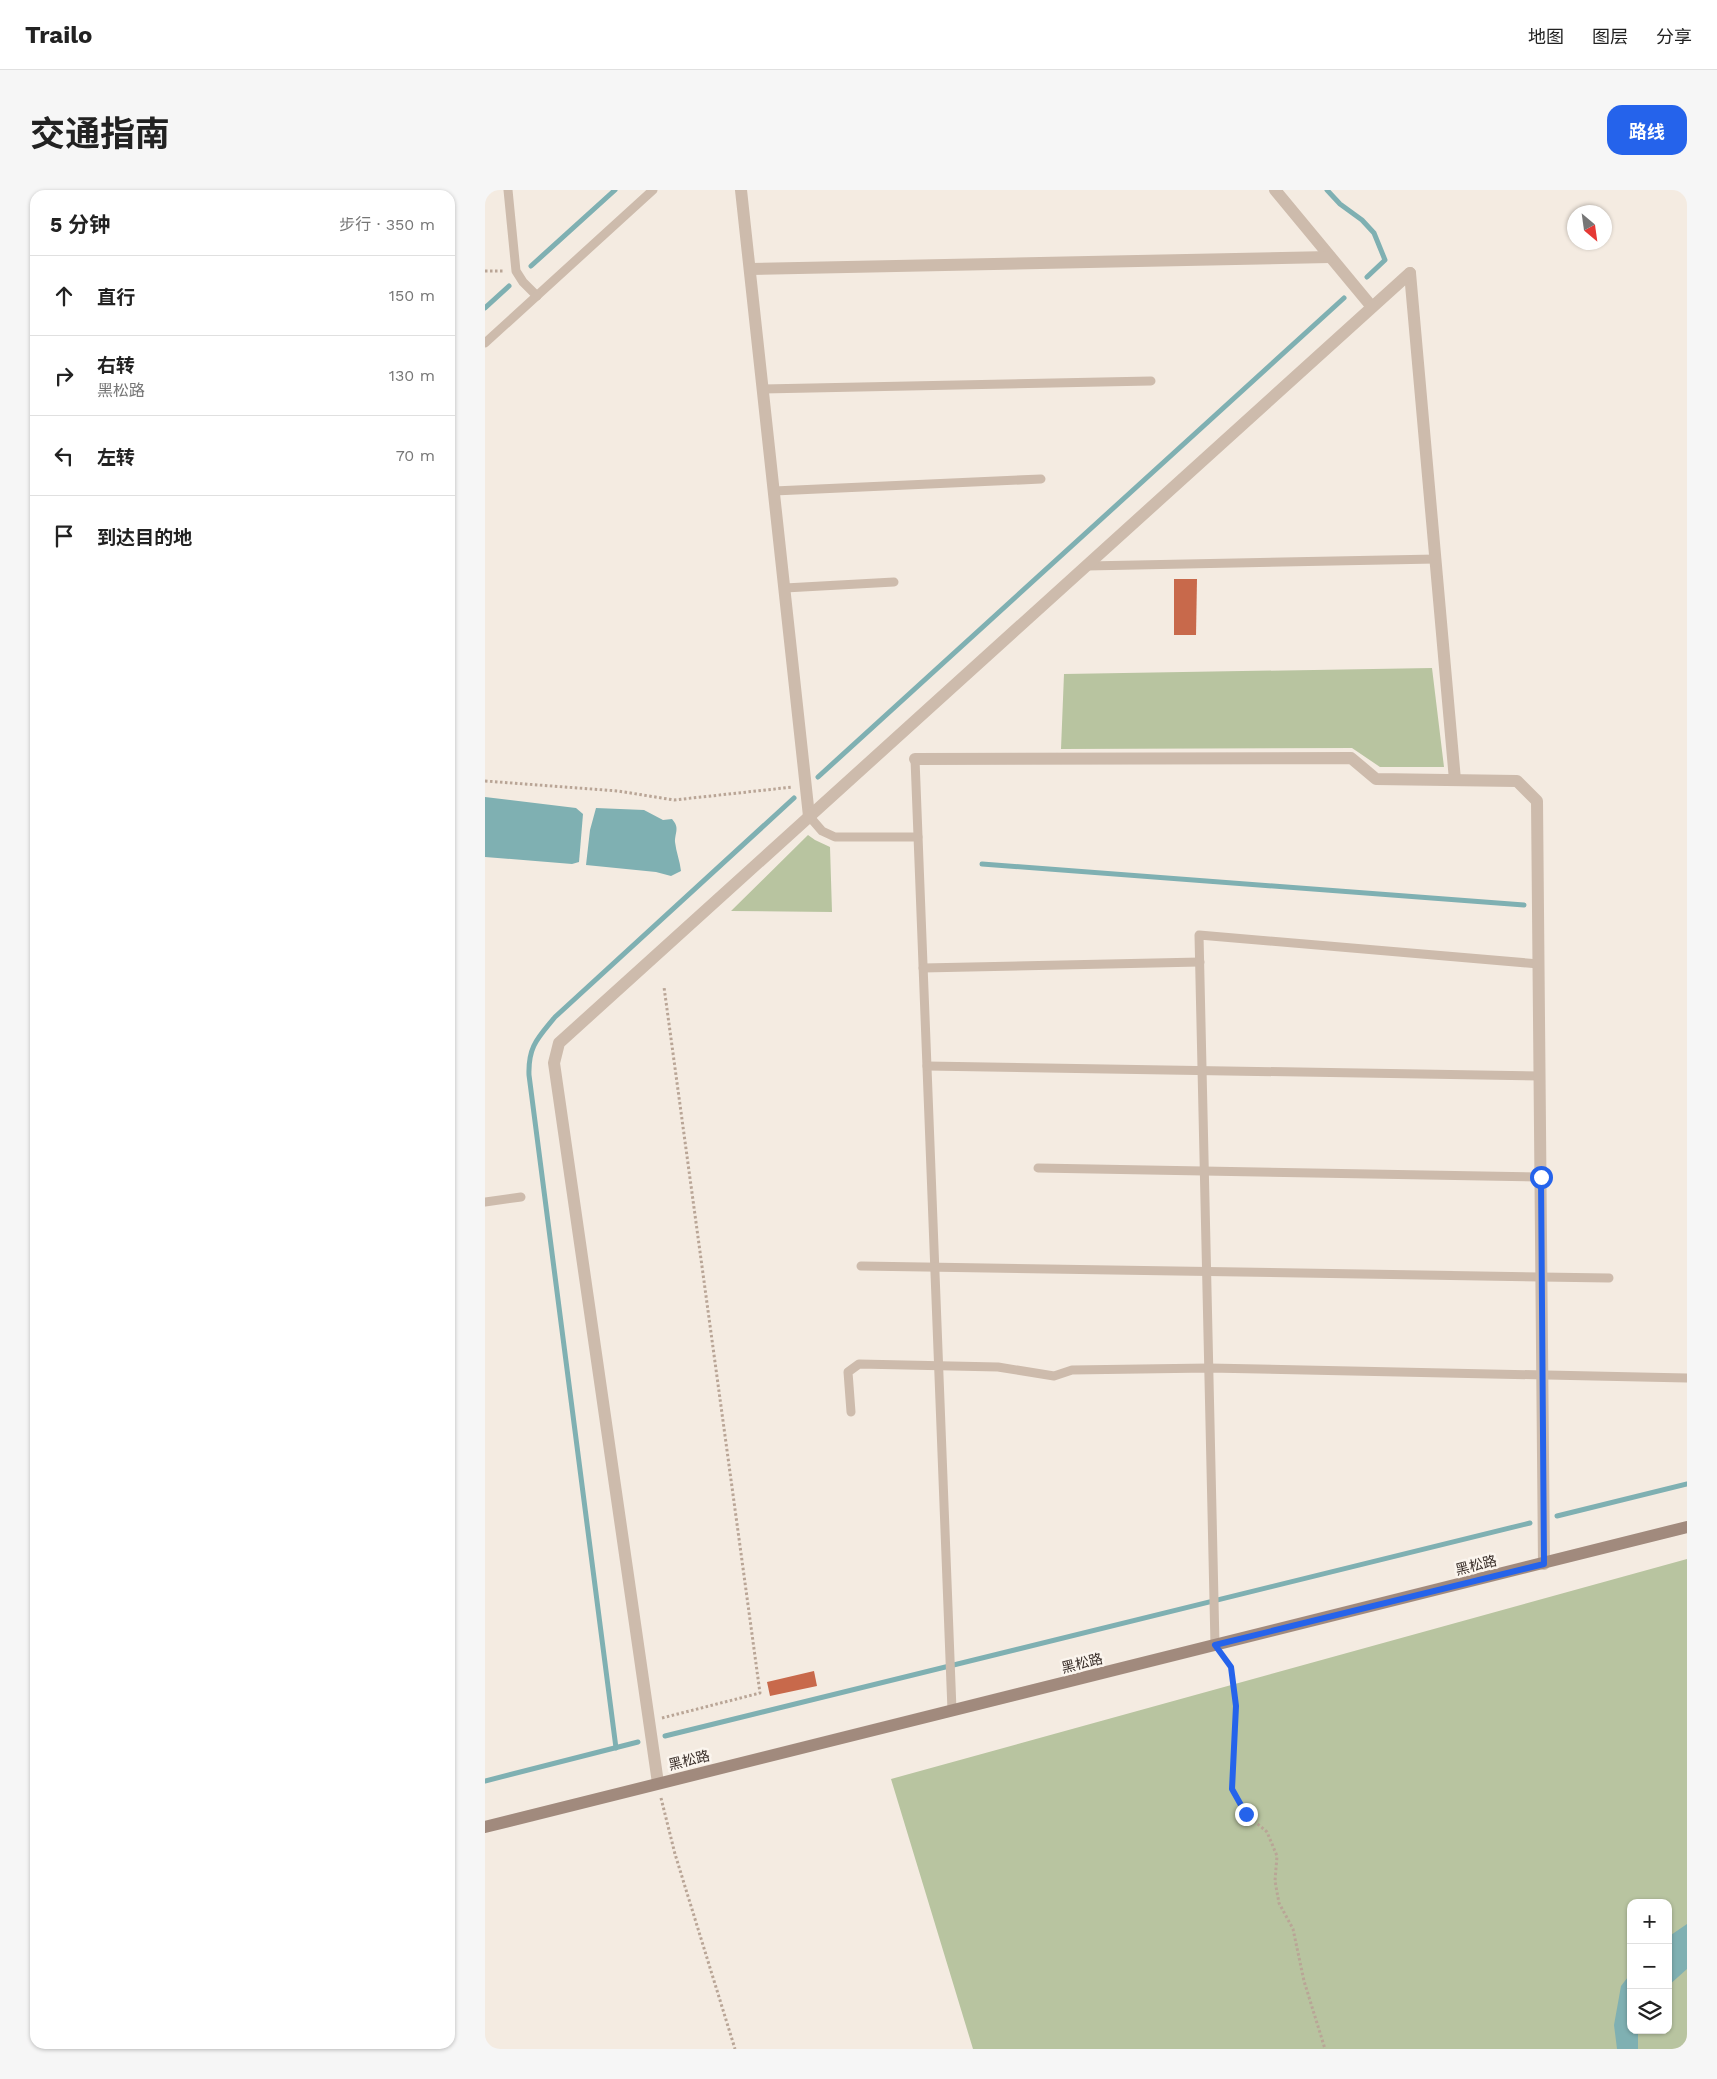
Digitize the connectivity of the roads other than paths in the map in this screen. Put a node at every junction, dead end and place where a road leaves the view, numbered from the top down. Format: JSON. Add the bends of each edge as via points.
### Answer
{"nodes":[{"id":1,"x":509,"y":190,"type":"edge"},
{"id":2,"x":653,"y":190,"type":"edge"},
{"id":3,"x":741,"y":190,"type":"edge"},
{"id":4,"x":1275,"y":190,"type":"edge"},
{"id":5,"x":1330,"y":257,"type":"junction"},
{"id":6,"x":750,"y":269,"type":"junction"},
{"id":7,"x":537,"y":296,"type":"junction"},
{"id":8,"x":1372,"y":307,"type":"junction"},
{"id":9,"x":485,"y":343,"type":"edge"},
{"id":10,"x":1151,"y":381,"type":"dead end"},
{"id":11,"x":763,"y":389,"type":"junction"},
{"id":12,"x":1041,"y":479,"type":"dead end"},
{"id":13,"x":774,"y":491,"type":"junction"},
{"id":14,"x":1436,"y":559,"type":"junction"},
{"id":15,"x":1087,"y":566,"type":"junction"},
{"id":16,"x":894,"y":582,"type":"dead end"},
{"id":17,"x":785,"y":588,"type":"junction"},
{"id":18,"x":915,"y":759,"type":"joint"},
{"id":19,"x":1455,"y":780,"type":"junction"},
{"id":20,"x":809,"y":816,"type":"junction"},
{"id":21,"x":918,"y":837,"type":"junction"},
{"id":22,"x":1200,"y":962,"type":"junction"},
{"id":23,"x":1539,"y":964,"type":"junction"},
{"id":24,"x":923,"y":968,"type":"junction"},
{"id":25,"x":927,"y":1066,"type":"junction"},
{"id":26,"x":1202,"y":1070,"type":"junction"},
{"id":27,"x":1540,"y":1076,"type":"junction"},
{"id":28,"x":1038,"y":1168,"type":"dead end"},
{"id":29,"x":1205,"y":1171,"type":"junction"},
{"id":30,"x":1541,"y":1177,"type":"junction"},
{"id":31,"x":521,"y":1197,"type":"dead end"},
{"id":32,"x":485,"y":1202,"type":"edge"},
{"id":33,"x":861,"y":1266,"type":"dead end"},
{"id":34,"x":935,"y":1267,"type":"junction"},
{"id":35,"x":1207,"y":1272,"type":"junction"},
{"id":36,"x":1542,"y":1277,"type":"junction"},
{"id":37,"x":1609,"y":1278,"type":"dead end"},
{"id":38,"x":939,"y":1366,"type":"junction"},
{"id":39,"x":1209,"y":1368,"type":"junction"},
{"id":40,"x":1542,"y":1374,"type":"junction"},
{"id":41,"x":1687,"y":1378,"type":"edge"},
{"id":42,"x":851,"y":1412,"type":"dead end"},
{"id":43,"x":1687,"y":1527,"type":"edge"},
{"id":44,"x":1544,"y":1564,"type":"junction"},
{"id":45,"x":1215,"y":1645,"type":"junction"},
{"id":46,"x":952,"y":1710,"type":"junction"},
{"id":47,"x":658,"y":1783,"type":"junction"},
{"id":48,"x":485,"y":1827,"type":"edge"}],
"edges":[{"from":1,"to":7,"type":"lane","via":[[516,271]]},
{"from":2,"to":7,"type":"lane"},
{"from":3,"to":6,"type":"street"},
{"from":4,"to":5,"type":"street"},
{"from":5,"to":6,"type":"street"},
{"from":5,"to":8,"type":"street"},
{"from":6,"to":11,"type":"street"},
{"from":7,"to":9,"type":"lane"},
{"from":8,"to":14,"type":"street","via":[[1410,273]]},
{"from":8,"to":15,"type":"street"},
{"from":10,"to":11,"type":"lane"},
{"from":11,"to":13,"type":"street"},
{"from":12,"to":13,"type":"lane"},
{"from":13,"to":17,"type":"street"},
{"from":14,"to":15,"type":"lane"},
{"from":14,"to":19,"type":"street"},
{"from":15,"to":20,"type":"street"},
{"from":16,"to":17,"type":"lane"},
{"from":17,"to":20,"type":"street"},
{"from":18,"to":19,"type":"street","via":[[1351,758],[1376,779]]},
{"from":18,"to":21,"type":"lane"},
{"from":19,"to":23,"type":"street","via":[[1517,781],[1537,801]]},
{"from":20,"to":21,"type":"lane","via":[[823,831],[835,837]]},
{"from":20,"to":47,"type":"street","via":[[559,1043],[555,1062]]},
{"from":21,"to":24,"type":"lane"},
{"from":22,"to":23,"type":"lane","via":[[1199,935]]},
{"from":22,"to":24,"type":"lane"},
{"from":22,"to":26,"type":"lane"},
{"from":23,"to":27,"type":"street"},
{"from":24,"to":25,"type":"lane"},
{"from":25,"to":26,"type":"lane"},
{"from":25,"to":34,"type":"lane"},
{"from":26,"to":27,"type":"lane"},
{"from":26,"to":29,"type":"lane"},
{"from":27,"to":30,"type":"street"},
{"from":28,"to":29,"type":"lane"},
{"from":29,"to":30,"type":"lane"},
{"from":29,"to":35,"type":"lane"},
{"from":30,"to":36,"type":"street"},
{"from":31,"to":32,"type":"lane"},
{"from":33,"to":34,"type":"lane"},
{"from":34,"to":35,"type":"lane"},
{"from":34,"to":38,"type":"lane"},
{"from":35,"to":36,"type":"lane"},
{"from":35,"to":39,"type":"lane"},
{"from":36,"to":37,"type":"lane"},
{"from":36,"to":40,"type":"street"},
{"from":38,"to":39,"type":"lane","via":[[998,1367],[1054,1376],[1072,1370]]},
{"from":38,"to":42,"type":"lane","via":[[859,1364],[848,1372]]},
{"from":38,"to":46,"type":"lane"},
{"from":39,"to":40,"type":"lane"},
{"from":39,"to":45,"type":"lane"},
{"from":40,"to":41,"type":"lane"},
{"from":40,"to":44,"type":"street"},
{"from":43,"to":44,"type":"street","name":"黑松路"},
{"from":44,"to":45,"type":"street","name":"黑松路"},
{"from":45,"to":46,"type":"street","name":"黑松路"},
{"from":46,"to":47,"type":"street","name":"黑松路"},
{"from":47,"to":48,"type":"street","name":"黑松路"}]}
